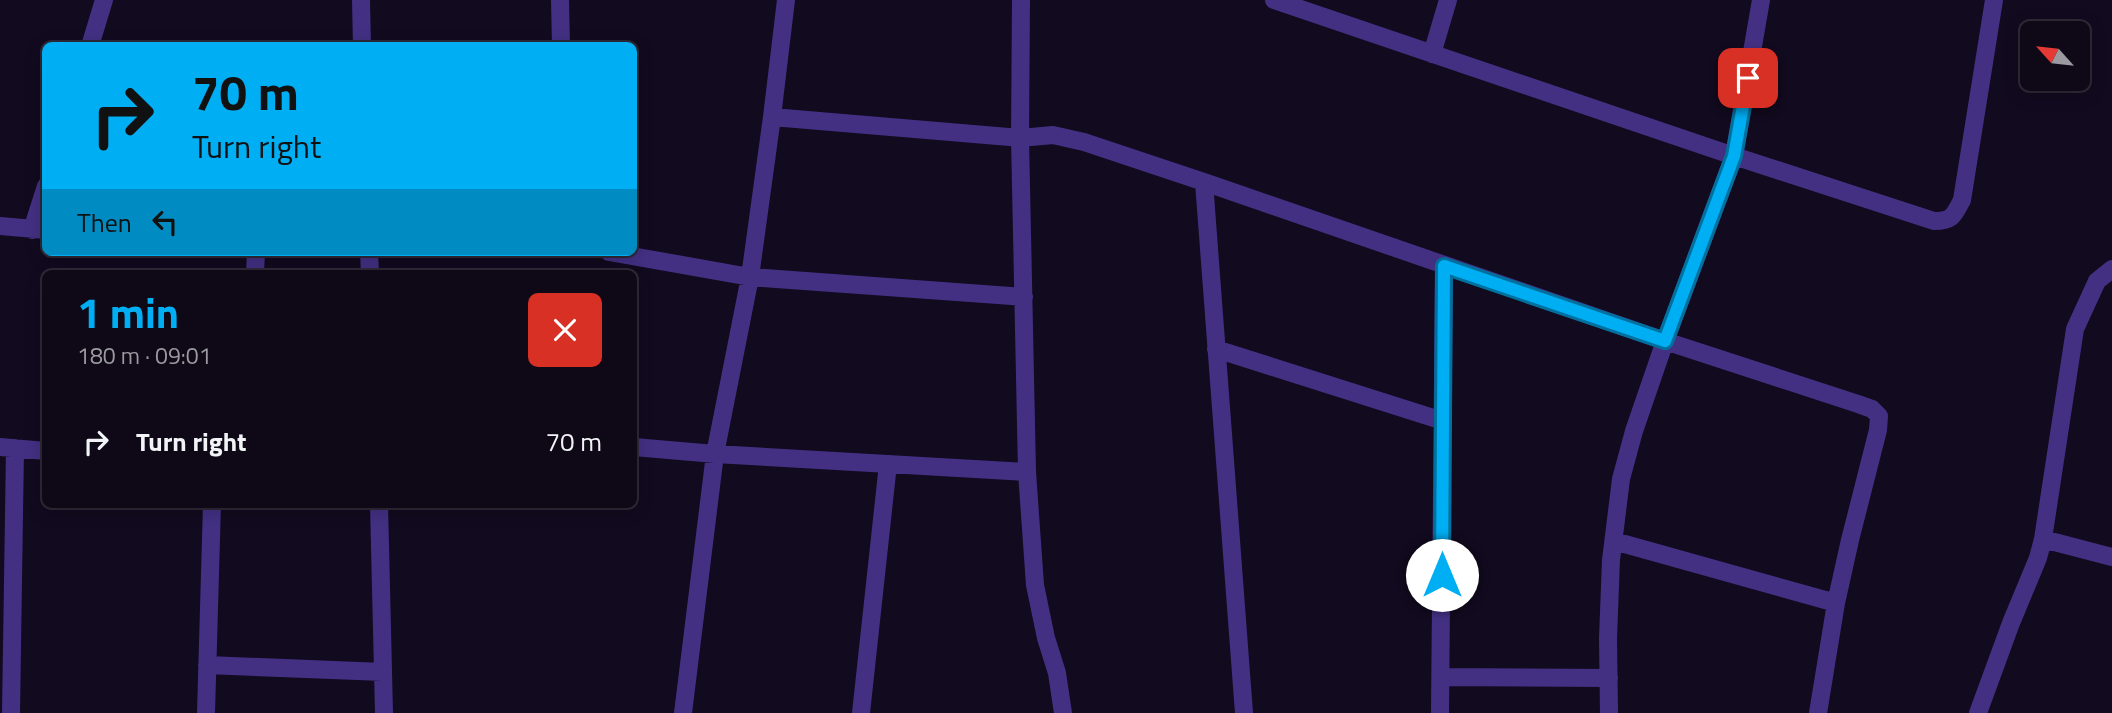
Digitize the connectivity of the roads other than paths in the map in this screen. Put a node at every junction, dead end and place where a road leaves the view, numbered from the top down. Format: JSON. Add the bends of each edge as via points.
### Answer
{"nodes":[{"id":1,"x":104,"y":0,"type":"edge"},
{"id":2,"x":361,"y":0,"type":"edge"},
{"id":3,"x":560,"y":0,"type":"edge"},
{"id":4,"x":786,"y":0,"type":"edge"},
{"id":5,"x":1021,"y":0,"type":"edge"},
{"id":6,"x":1274,"y":0,"type":"edge"},
{"id":7,"x":1448,"y":0,"type":"edge"},
{"id":8,"x":1761,"y":0,"type":"edge"},
{"id":9,"x":1994,"y":0,"type":"edge"},
{"id":10,"x":91,"y":42,"type":"edge"},
{"id":11,"x":362,"y":42,"type":"edge"},
{"id":12,"x":561,"y":42,"type":"edge"},
{"id":13,"x":1432,"y":54,"type":"junction"},
{"id":14,"x":772,"y":117,"type":"junction"},
{"id":15,"x":1020,"y":138,"type":"junction"},
{"id":16,"x":1734,"y":156,"type":"junction"},
{"id":17,"x":1204,"y":182,"type":"junction"},
{"id":18,"x":42,"y":211,"type":"edge"},
{"id":19,"x":0,"y":226,"type":"edge"},
{"id":20,"x":39,"y":230,"type":"edge"},
{"id":21,"x":631,"y":256,"type":"edge"},
{"id":22,"x":1444,"y":266,"type":"junction"},
{"id":23,"x":2112,"y":269,"type":"edge"},
{"id":24,"x":750,"y":277,"type":"junction"},
{"id":25,"x":1024,"y":297,"type":"junction"},
{"id":26,"x":1665,"y":341,"type":"junction"},
{"id":27,"x":1216,"y":349,"type":"junction"},
{"id":28,"x":1443,"y":421,"type":"junction"},
{"id":29,"x":637,"y":447,"type":"edge"},
{"id":30,"x":7,"y":448,"type":"edge"},
{"id":31,"x":42,"y":451,"type":"edge"},
{"id":32,"x":715,"y":454,"type":"junction"},
{"id":33,"x":888,"y":464,"type":"junction"},
{"id":34,"x":1027,"y":472,"type":"junction"},
{"id":35,"x":212,"y":508,"type":"edge"},
{"id":36,"x":379,"y":508,"type":"edge"},
{"id":37,"x":2043,"y":539,"type":"junction"},
{"id":38,"x":1614,"y":541,"type":"junction"},
{"id":39,"x":2112,"y":557,"type":"edge"},
{"id":40,"x":1836,"y":603,"type":"junction"},
{"id":41,"x":207,"y":665,"type":"junction"},
{"id":42,"x":6,"y":671,"type":"edge"},
{"id":43,"x":383,"y":672,"type":"junction"},
{"id":44,"x":1441,"y":677,"type":"junction"},
{"id":45,"x":1609,"y":678,"type":"junction"},
{"id":46,"x":11,"y":713,"type":"edge"},
{"id":47,"x":206,"y":713,"type":"edge"},
{"id":48,"x":384,"y":713,"type":"edge"},
{"id":49,"x":683,"y":713,"type":"edge"},
{"id":50,"x":861,"y":713,"type":"edge"},
{"id":51,"x":1063,"y":713,"type":"edge"},
{"id":52,"x":1244,"y":713,"type":"edge"},
{"id":53,"x":1440,"y":713,"type":"edge"},
{"id":54,"x":1609,"y":713,"type":"edge"},
{"id":55,"x":1818,"y":713,"type":"edge"},
{"id":56,"x":1978,"y":713,"type":"edge"}],
"edges":[{"from":1,"to":10,"type":"street"},
{"from":2,"to":11,"type":"street"},
{"from":3,"to":12,"type":"street"},
{"from":4,"to":14,"type":"street"},
{"from":5,"to":15,"type":"street"},
{"from":6,"to":13,"type":"street"},
{"from":7,"to":13,"type":"street"},
{"from":8,"to":16,"type":"street"},
{"from":9,"to":16,"type":"street","via":[[1962,200],[1947,221],[1934,221]]},
{"from":13,"to":16,"type":"street"},
{"from":14,"to":15,"type":"street"},
{"from":14,"to":24,"type":"street"},
{"from":15,"to":17,"type":"street","via":[[1054,135],[1084,142]]},
{"from":15,"to":25,"type":"street"},
{"from":16,"to":26,"type":"street"},
{"from":17,"to":22,"type":"street"},
{"from":17,"to":27,"type":"street"},
{"from":18,"to":20,"type":"street"},
{"from":19,"to":20,"type":"street"},
{"from":21,"to":24,"type":"street"},
{"from":22,"to":26,"type":"street"},
{"from":22,"to":28,"type":"street"},
{"from":23,"to":37,"type":"street","via":[[2096,281],[2075,329]]},
{"from":24,"to":25,"type":"street"},
{"from":24,"to":32,"type":"street"},
{"from":25,"to":34,"type":"street"},
{"from":26,"to":38,"type":"street","via":[[1634,431]]},
{"from":26,"to":40,"type":"street","via":[[1858,404],[1879,416]]},
{"from":27,"to":28,"type":"street"},
{"from":27,"to":52,"type":"street"},
{"from":28,"to":44,"type":"street"},
{"from":29,"to":32,"type":"street"},
{"from":30,"to":31,"type":"street"},
{"from":30,"to":42,"type":"street"},
{"from":32,"to":33,"type":"street"},
{"from":32,"to":49,"type":"street"},
{"from":33,"to":34,"type":"street"},
{"from":33,"to":50,"type":"street"},
{"from":34,"to":51,"type":"street","via":[[1035,585]]},
{"from":35,"to":41,"type":"street"},
{"from":36,"to":43,"type":"street"},
{"from":37,"to":39,"type":"street"},
{"from":37,"to":56,"type":"street"},
{"from":38,"to":40,"type":"street"},
{"from":38,"to":45,"type":"street"},
{"from":40,"to":55,"type":"street"},
{"from":41,"to":43,"type":"street"},
{"from":41,"to":47,"type":"street"},
{"from":42,"to":46,"type":"street"},
{"from":43,"to":48,"type":"street"},
{"from":44,"to":45,"type":"street"},
{"from":44,"to":53,"type":"street"},
{"from":45,"to":54,"type":"street"}]}
